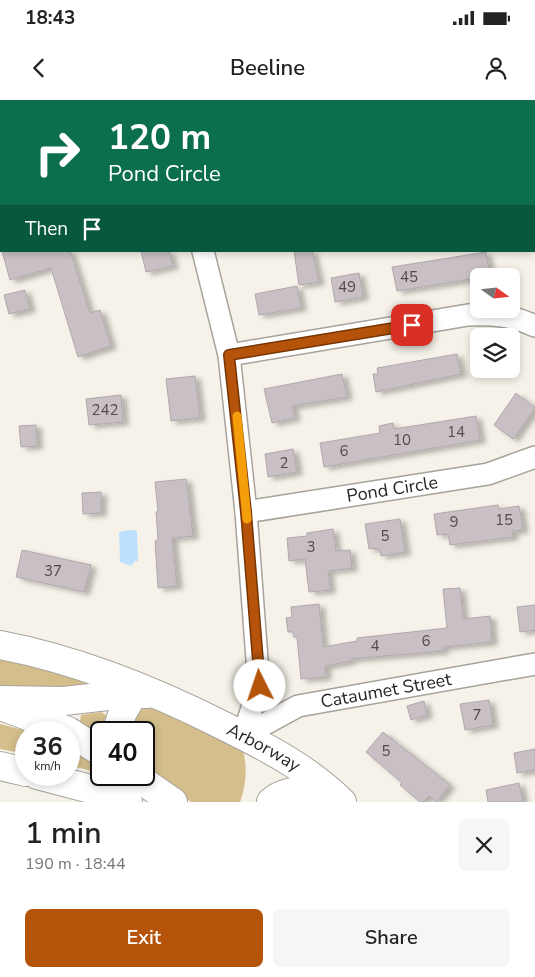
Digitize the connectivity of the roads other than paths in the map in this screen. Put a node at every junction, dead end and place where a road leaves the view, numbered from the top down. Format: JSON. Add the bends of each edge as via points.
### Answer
{"nodes":[{"id":1,"x":203,"y":252,"type":"edge"},
{"id":2,"x":535,"y":326,"type":"edge"},
{"id":3,"x":229,"y":355,"type":"junction"},
{"id":4,"x":535,"y":457,"type":"edge"},
{"id":5,"x":246,"y":512,"type":"junction"},
{"id":6,"x":0,"y":645,"type":"edge"},
{"id":7,"x":535,"y":664,"type":"edge"},
{"id":8,"x":134,"y":693,"type":"junction"},
{"id":9,"x":0,"y":700,"type":"edge"},
{"id":10,"x":178,"y":703,"type":"junction"},
{"id":11,"x":0,"y":706,"type":"edge"},
{"id":12,"x":120,"y":721,"type":"edge"},
{"id":13,"x":243,"y":736,"type":"junction"},
{"id":14,"x":90,"y":745,"type":"edge"},
{"id":15,"x":0,"y":766,"type":"edge"},
{"id":16,"x":15,"y":769,"type":"edge"},
{"id":17,"x":79,"y":786,"type":"edge"},
{"id":18,"x":150,"y":786,"type":"edge"},
{"id":19,"x":128,"y":802,"type":"edge"},
{"id":20,"x":173,"y":802,"type":"edge"},
{"id":21,"x":271,"y":802,"type":"edge"},
{"id":22,"x":334,"y":802,"type":"edge"},
{"id":23,"x":342,"y":802,"type":"edge"}],
"edges":[{"from":1,"to":3,"type":"street"},
{"from":2,"to":3,"type":"street","via":[[515,317],[468,316]]},
{"from":3,"to":5,"type":"street"},
{"from":4,"to":5,"type":"street","name":"Pond Circle","via":[[488,474]]},
{"from":5,"to":13,"type":"street","via":[[260,686]]},
{"from":6,"to":10,"type":"highway","name":"Arborway","via":[[81,665]]},
{"from":7,"to":13,"type":"street","name":"Cataumet Street","via":[[298,706]]},
{"from":8,"to":9,"type":"highway","name":"Arborway","via":[[74,701]]},
{"from":8,"to":10,"type":"highway","name":"Arborway"},
{"from":8,"to":12,"type":"highway"},
{"from":10,"to":13,"type":"highway","name":"Arborway"},
{"from":11,"to":14,"type":"highway","via":[[68,731]]},
{"from":13,"to":23,"type":"highway","name":"Arborway","via":[[301,767]]},
{"from":15,"to":16,"type":"highway"},
{"from":17,"to":19,"type":"highway"},
{"from":18,"to":20,"type":"highway"},
{"from":21,"to":22,"type":"highway","via":[[295,792]]}]}
